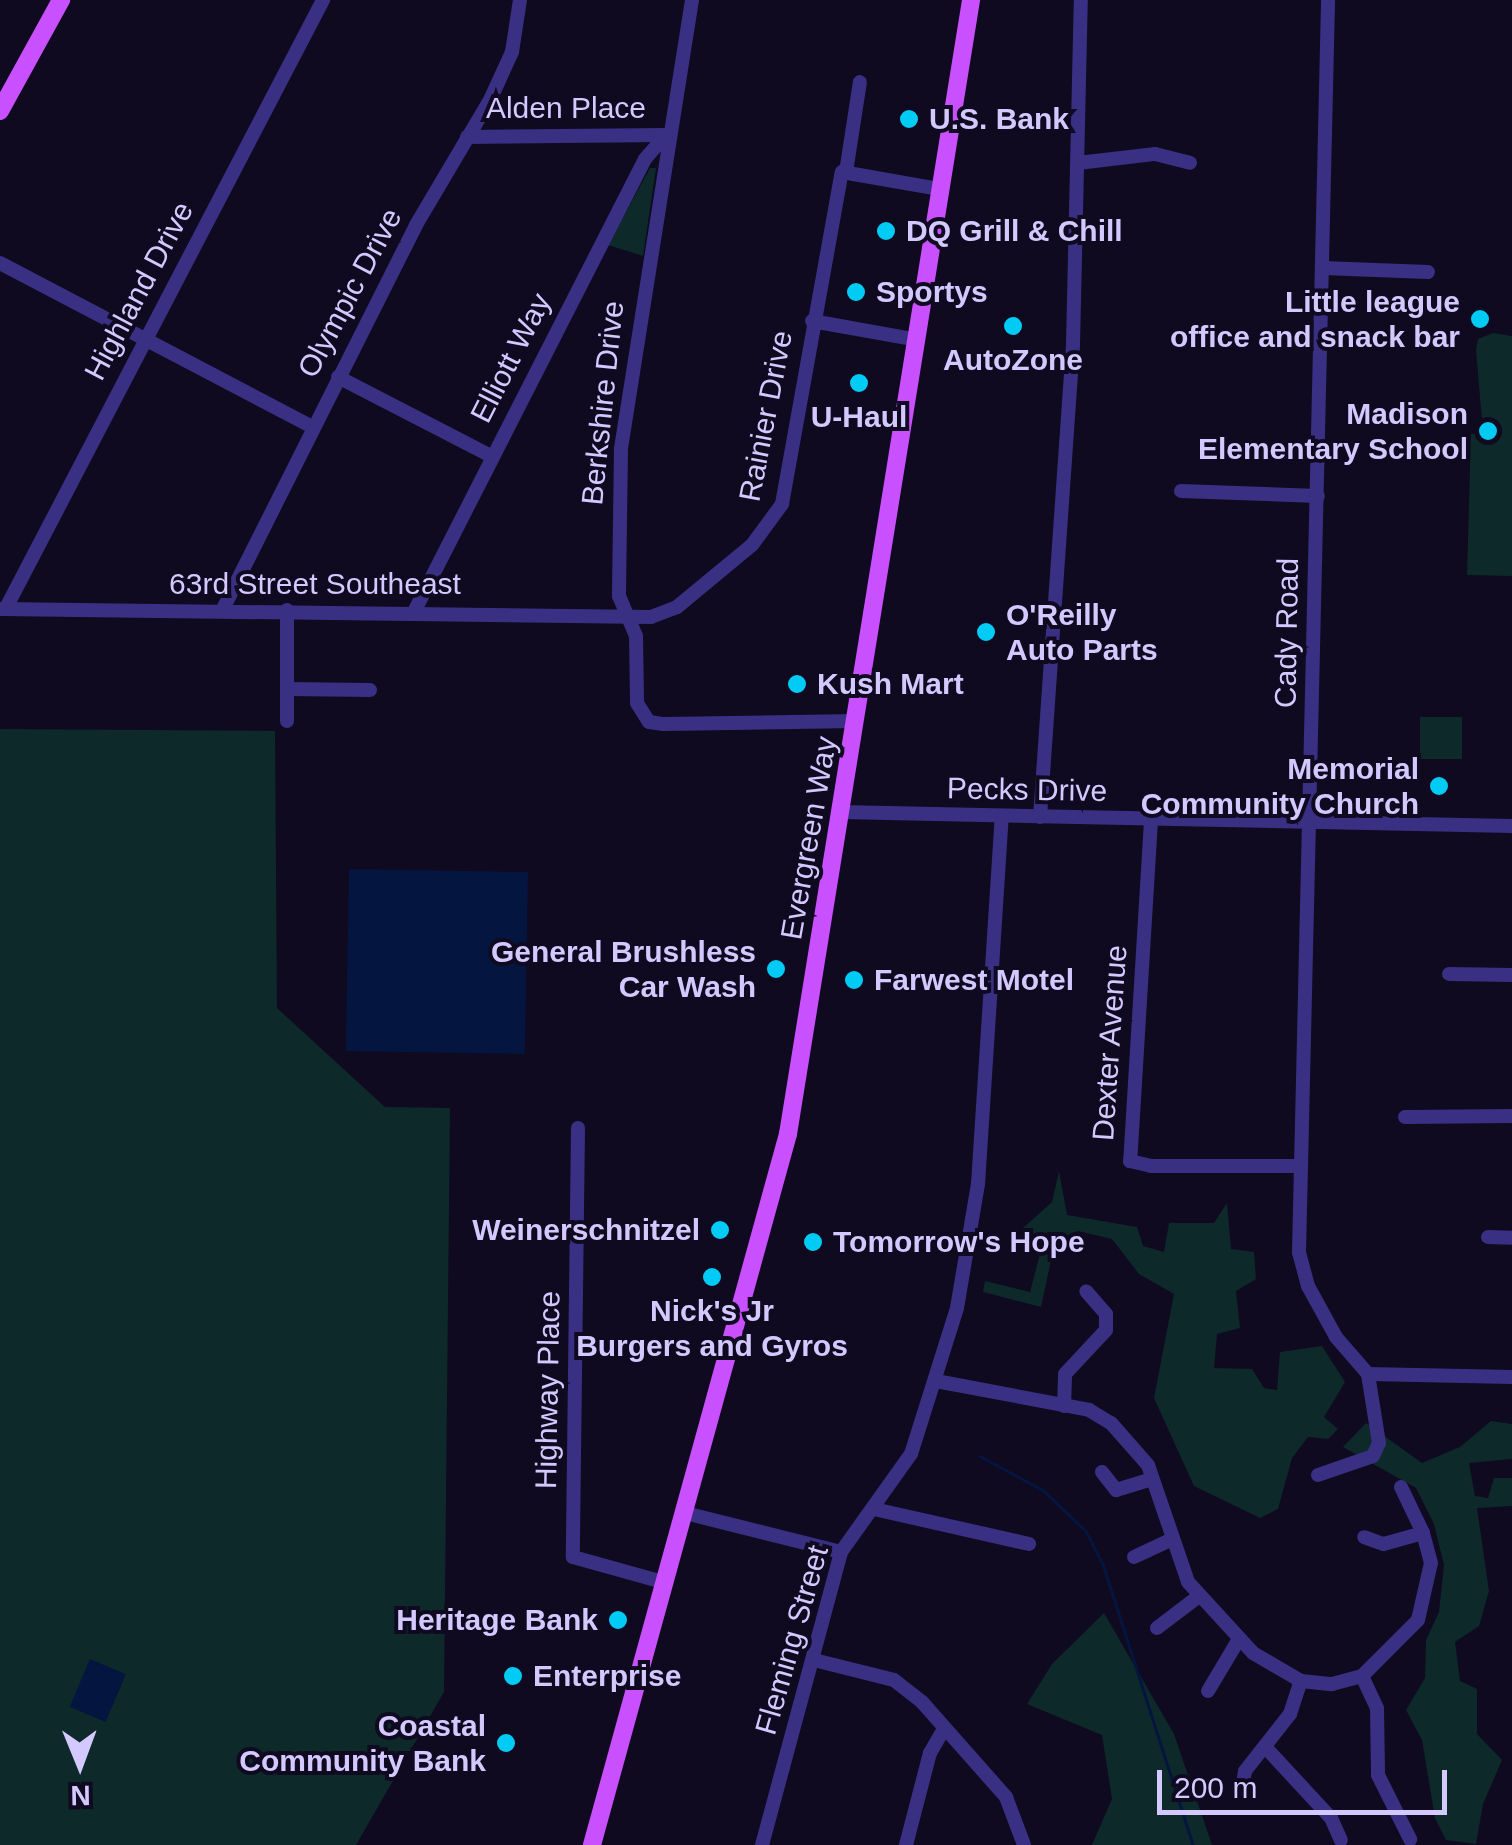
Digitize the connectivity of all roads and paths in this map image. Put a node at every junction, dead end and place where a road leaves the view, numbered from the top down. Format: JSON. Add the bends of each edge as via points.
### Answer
{"nodes":[{"id":1,"x":61,"y":0,"type":"edge"},
{"id":2,"x":323,"y":0,"type":"edge"},
{"id":3,"x":520,"y":0,"type":"edge"},
{"id":4,"x":692,"y":0,"type":"edge"},
{"id":5,"x":971,"y":0,"type":"edge"},
{"id":6,"x":1081,"y":0,"type":"edge"},
{"id":7,"x":1328,"y":0,"type":"edge"},
{"id":8,"x":860,"y":82,"type":"dead end"},
{"id":9,"x":0,"y":111,"type":"edge"},
{"id":10,"x":666,"y":135,"type":"junction"},
{"id":11,"x":466,"y":136,"type":"junction"},
{"id":12,"x":1078,"y":163,"type":"junction"},
{"id":13,"x":1190,"y":163,"type":"dead end"},
{"id":14,"x":846,"y":172,"type":"junction"},
{"id":15,"x":939,"y":189,"type":"junction"},
{"id":16,"x":0,"y":262,"type":"edge"},
{"id":17,"x":1324,"y":268,"type":"junction"},
{"id":18,"x":1428,"y":272,"type":"dead end"},
{"id":19,"x":812,"y":322,"type":"junction"},
{"id":20,"x":914,"y":339,"type":"junction"},
{"id":21,"x":144,"y":341,"type":"junction"},
{"id":22,"x":338,"y":377,"type":"junction"},
{"id":23,"x":311,"y":426,"type":"junction"},
{"id":24,"x":491,"y":456,"type":"junction"},
{"id":25,"x":1181,"y":491,"type":"dead end"},
{"id":26,"x":1318,"y":496,"type":"junction"},
{"id":27,"x":3,"y":608,"type":"edge"},
{"id":28,"x":287,"y":610,"type":"junction"},
{"id":29,"x":222,"y":612,"type":"junction"},
{"id":30,"x":414,"y":612,"type":"junction"},
{"id":31,"x":629,"y":615,"type":"junction"},
{"id":32,"x":287,"y":689,"type":"junction"},
{"id":33,"x":370,"y":690,"type":"dead end"},
{"id":34,"x":287,"y":721,"type":"dead end"},
{"id":35,"x":856,"y":722,"type":"junction"},
{"id":36,"x":840,"y":812,"type":"junction"},
{"id":37,"x":1002,"y":817,"type":"junction"},
{"id":38,"x":1040,"y":817,"type":"junction"},
{"id":39,"x":1152,"y":821,"type":"junction"},
{"id":40,"x":1310,"y":824,"type":"junction"},
{"id":41,"x":1512,"y":826,"type":"edge"},
{"id":42,"x":1449,"y":974,"type":"dead end"},
{"id":43,"x":1512,"y":975,"type":"edge"},
{"id":44,"x":1512,"y":1116,"type":"edge"},
{"id":45,"x":1405,"y":1117,"type":"dead end"},
{"id":46,"x":578,"y":1128,"type":"dead end"},
{"id":47,"x":1298,"y":1166,"type":"junction"},
{"id":48,"x":1488,"y":1237,"type":"dead end"},
{"id":49,"x":1512,"y":1238,"type":"edge"},
{"id":50,"x":1086,"y":1291,"type":"dead end"},
{"id":51,"x":1368,"y":1374,"type":"junction"},
{"id":52,"x":1512,"y":1377,"type":"edge"},
{"id":53,"x":936,"y":1381,"type":"junction"},
{"id":54,"x":1064,"y":1406,"type":"junction"},
{"id":55,"x":1102,"y":1472,"type":"dead end"},
{"id":56,"x":1318,"y":1475,"type":"dead end"},
{"id":57,"x":1151,"y":1479,"type":"junction"},
{"id":58,"x":1402,"y":1486,"type":"dead end"},
{"id":59,"x":874,"y":1509,"type":"junction"},
{"id":60,"x":685,"y":1513,"type":"junction"},
{"id":61,"x":1424,"y":1533,"type":"junction"},
{"id":62,"x":1364,"y":1537,"type":"dead end"},
{"id":63,"x":1169,"y":1540,"type":"junction"},
{"id":64,"x":1029,"y":1544,"type":"dead end"},
{"id":65,"x":841,"y":1552,"type":"junction"},
{"id":66,"x":1134,"y":1556,"type":"dead end"},
{"id":67,"x":666,"y":1583,"type":"junction"},
{"id":68,"x":1199,"y":1596,"type":"junction"},
{"id":69,"x":1157,"y":1628,"type":"dead end"},
{"id":70,"x":1238,"y":1639,"type":"junction"},
{"id":71,"x":814,"y":1660,"type":"junction"},
{"id":72,"x":1362,"y":1676,"type":"junction"},
{"id":73,"x":1301,"y":1681,"type":"junction"},
{"id":74,"x":1208,"y":1691,"type":"dead end"},
{"id":75,"x":944,"y":1728,"type":"junction"},
{"id":76,"x":1268,"y":1750,"type":"junction"},
{"id":77,"x":1243,"y":1784,"type":"dead end"},
{"id":78,"x":1410,"y":1839,"type":"dead end"},
{"id":79,"x":1341,"y":1840,"type":"dead end"},
{"id":80,"x":592,"y":1845,"type":"edge"},
{"id":81,"x":762,"y":1845,"type":"edge"},
{"id":82,"x":906,"y":1845,"type":"edge"},
{"id":83,"x":1024,"y":1845,"type":"edge"}],
"edges":[{"from":1,"to":9,"type":"main road"},
{"from":2,"to":21,"type":"street","name":"Highland Drive"},
{"from":3,"to":11,"type":"street","name":"Olympic Drive","via":[[512,52]]},
{"from":4,"to":10,"type":"street","name":"Berkshire Drive"},
{"from":5,"to":15,"type":"main road","name":"Evergreen Way"},
{"from":6,"to":12,"type":"street"},
{"from":7,"to":17,"type":"street","name":"Cady Road"},
{"from":8,"to":14,"type":"street","name":"Rainier Drive"},
{"from":10,"to":11,"type":"street","name":"Alden Place"},
{"from":10,"to":24,"type":"street","name":"Elliott Way","via":[[645,160]]},
{"from":10,"to":31,"type":"street","name":"Berkshire Drive","via":[[620,449],[619,596]]},
{"from":11,"to":22,"type":"street","name":"Olympic Drive"},
{"from":12,"to":13,"type":"street","via":[[1156,154]]},
{"from":12,"to":38,"type":"street","via":[[1073,344]]},
{"from":14,"to":15,"type":"street"},
{"from":14,"to":19,"type":"street","name":"Rainier Drive"},
{"from":15,"to":20,"type":"main road","name":"Evergreen Way"},
{"from":16,"to":21,"type":"street"},
{"from":17,"to":18,"type":"street"},
{"from":17,"to":26,"type":"street","name":"Cady Road"},
{"from":19,"to":20,"type":"street"},
{"from":19,"to":31,"type":"street","name":"Rainier Drive","via":[[782,504],[772,522],[677,607],[652,617]]},
{"from":20,"to":35,"type":"main road","name":"Evergreen Way"},
{"from":21,"to":23,"type":"street"},
{"from":21,"to":27,"type":"street","name":"Highland Drive"},
{"from":22,"to":23,"type":"street","name":"Olympic Drive"},
{"from":22,"to":24,"type":"street"},
{"from":23,"to":29,"type":"street","name":"Olympic Drive"},
{"from":24,"to":30,"type":"street","name":"Elliott Way"},
{"from":25,"to":26,"type":"street"},
{"from":26,"to":40,"type":"street","name":"Cady Road"},
{"from":27,"to":29,"type":"street","name":"63rd Street Southeast"},
{"from":28,"to":29,"type":"street","name":"63rd Street Southeast"},
{"from":28,"to":30,"type":"street","name":"63rd Street Southeast"},
{"from":28,"to":32,"type":"street"},
{"from":30,"to":31,"type":"street","name":"63rd Street Southeast"},
{"from":31,"to":35,"type":"street","name":"Berkshire Drive","via":[[637,703],[649,722]]},
{"from":32,"to":33,"type":"street"},
{"from":32,"to":34,"type":"street"},
{"from":35,"to":36,"type":"main road","name":"Evergreen Way"},
{"from":36,"to":37,"type":"street","name":"Pecks Drive"},
{"from":36,"to":60,"type":"main road","name":"Evergreen Way","via":[[788,1134]]},
{"from":37,"to":38,"type":"street","name":"Pecks Drive"},
{"from":37,"to":53,"type":"street","name":"Fleming Street","via":[[978,1184],[970,1247]]},
{"from":38,"to":39,"type":"street","name":"Pecks Drive"},
{"from":39,"to":40,"type":"street","name":"Pecks Drive"},
{"from":39,"to":47,"type":"street","name":"Dexter Avenue","via":[[1130,1161]]},
{"from":40,"to":41,"type":"street","name":"Pecks Drive"},
{"from":40,"to":47,"type":"street","name":"Cady Road"},
{"from":42,"to":43,"type":"street"},
{"from":44,"to":45,"type":"street"},
{"from":46,"to":67,"type":"street","name":"Highway Place","via":[[574,1557]]},
{"from":47,"to":51,"type":"street","name":"Cady Road","via":[[1298,1252],[1308,1286],[1336,1337]]},
{"from":48,"to":49,"type":"street"},
{"from":50,"to":54,"type":"street","via":[[1106,1314],[1106,1330],[1066,1374]]},
{"from":51,"to":52,"type":"street"},
{"from":51,"to":56,"type":"street","via":[[1373,1456]]},
{"from":53,"to":54,"type":"street"},
{"from":53,"to":59,"type":"street","name":"Fleming Street","via":[[911,1454]]},
{"from":54,"to":57,"type":"street","via":[[1111,1423],[1132,1442]]},
{"from":55,"to":57,"type":"street","via":[[1116,1490]]},
{"from":57,"to":63,"type":"street"},
{"from":58,"to":61,"type":"street"},
{"from":59,"to":64,"type":"street"},
{"from":59,"to":65,"type":"street","name":"Fleming Street"},
{"from":60,"to":65,"type":"street"},
{"from":60,"to":67,"type":"main road","name":"Evergreen Way"},
{"from":61,"to":62,"type":"street","via":[[1383,1544]]},
{"from":61,"to":72,"type":"street","via":[[1431,1563],[1418,1620]]},
{"from":63,"to":66,"type":"street"},
{"from":63,"to":68,"type":"street"},
{"from":65,"to":71,"type":"street","name":"Fleming Street"},
{"from":67,"to":80,"type":"main road","name":"Evergreen Way"},
{"from":68,"to":69,"type":"street"},
{"from":68,"to":70,"type":"street"},
{"from":70,"to":73,"type":"street"},
{"from":70,"to":74,"type":"street"},
{"from":71,"to":75,"type":"street","via":[[894,1680]]},
{"from":71,"to":81,"type":"street","name":"Fleming Street"},
{"from":72,"to":73,"type":"street"},
{"from":72,"to":78,"type":"street","via":[[1377,1708],[1378,1775]]},
{"from":73,"to":76,"type":"street"},
{"from":75,"to":82,"type":"street","via":[[930,1753]]},
{"from":75,"to":83,"type":"street","via":[[1006,1797]]},
{"from":76,"to":77,"type":"street","via":[[1245,1770]]},
{"from":76,"to":79,"type":"street","via":[[1331,1818]]}]}
